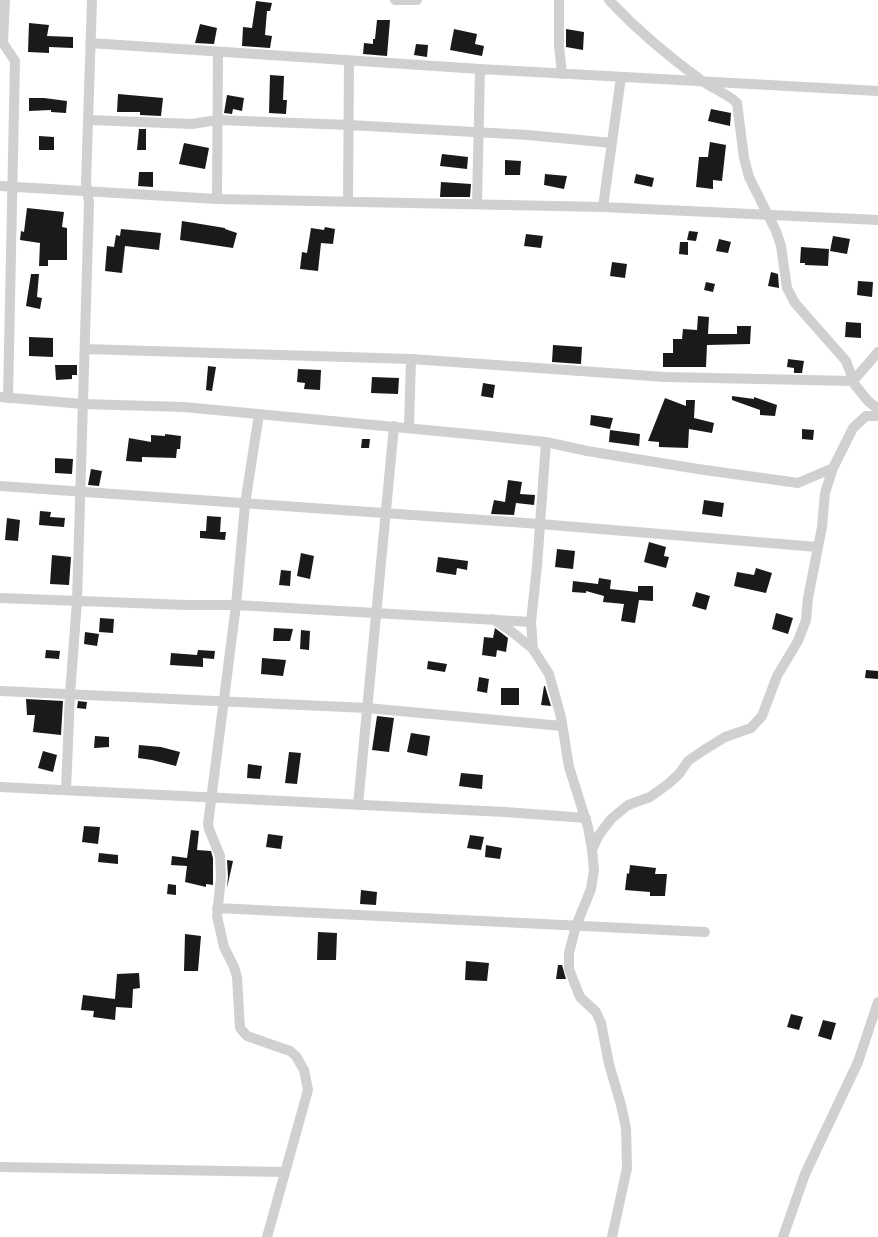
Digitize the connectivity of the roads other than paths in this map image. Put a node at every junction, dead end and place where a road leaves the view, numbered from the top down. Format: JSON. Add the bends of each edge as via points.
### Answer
{"nodes":[{"id":1,"x":5,"y":0,"type":"edge"},
{"id":2,"x":92,"y":0,"type":"edge"},
{"id":3,"x":395,"y":0,"type":"edge"},
{"id":4,"x":417,"y":0,"type":"edge"},
{"id":5,"x":559,"y":0,"type":"edge"},
{"id":6,"x":610,"y":0,"type":"edge"},
{"id":7,"x":90,"y":43,"type":"junction"},
{"id":8,"x":218,"y":52,"type":"junction"},
{"id":9,"x":349,"y":60,"type":"junction"},
{"id":10,"x":480,"y":69,"type":"junction"},
{"id":11,"x":562,"y":74,"type":"junction"},
{"id":12,"x":621,"y":77,"type":"junction"},
{"id":13,"x":701,"y":81,"type":"junction"},
{"id":14,"x":878,"y":91,"type":"edge"},
{"id":15,"x":89,"y":120,"type":"junction"},
{"id":16,"x":218,"y":120,"type":"junction"},
{"id":17,"x":349,"y":125,"type":"junction"},
{"id":18,"x":478,"y":132,"type":"junction"},
{"id":19,"x":612,"y":143,"type":"junction"},
{"id":20,"x":0,"y":186,"type":"edge"},
{"id":21,"x":13,"y":187,"type":"junction"},
{"id":22,"x":87,"y":191,"type":"junction"},
{"id":23,"x":216,"y":199,"type":"junction"},
{"id":24,"x":348,"y":202,"type":"junction"},
{"id":25,"x":477,"y":204,"type":"junction"},
{"id":26,"x":603,"y":207,"type":"junction"},
{"id":27,"x":768,"y":215,"type":"junction"},
{"id":28,"x":878,"y":220,"type":"edge"},
{"id":29,"x":85,"y":349,"type":"junction"},
{"id":30,"x":878,"y":352,"type":"edge"},
{"id":31,"x":411,"y":359,"type":"junction"},
{"id":32,"x":853,"y":381,"type":"junction"},
{"id":33,"x":4,"y":397,"type":"edge"},
{"id":34,"x":83,"y":404,"type":"junction"},
{"id":35,"x":878,"y":410,"type":"edge"},
{"id":36,"x":259,"y":414,"type":"junction"},
{"id":37,"x":878,"y":416,"type":"edge"},
{"id":38,"x":394,"y":426,"type":"junction"},
{"id":39,"x":409,"y":428,"type":"junction"},
{"id":40,"x":546,"y":442,"type":"junction"},
{"id":41,"x":833,"y":468,"type":"junction"},
{"id":42,"x":0,"y":486,"type":"edge"},
{"id":43,"x":79,"y":492,"type":"junction"},
{"id":44,"x":245,"y":504,"type":"junction"},
{"id":45,"x":386,"y":514,"type":"junction"},
{"id":46,"x":540,"y":524,"type":"junction"},
{"id":47,"x":817,"y":546,"type":"junction"},
{"id":48,"x":0,"y":598,"type":"edge"},
{"id":49,"x":77,"y":601,"type":"junction"},
{"id":50,"x":236,"y":605,"type":"junction"},
{"id":51,"x":376,"y":613,"type":"junction"},
{"id":52,"x":493,"y":619,"type":"junction"},
{"id":53,"x":531,"y":622,"type":"junction"},
{"id":54,"x":532,"y":649,"type":"junction"},
{"id":55,"x":0,"y":691,"type":"edge"},
{"id":56,"x":70,"y":694,"type":"junction"},
{"id":57,"x":223,"y":701,"type":"junction"},
{"id":58,"x":367,"y":708,"type":"junction"},
{"id":59,"x":562,"y":726,"type":"junction"},
{"id":60,"x":0,"y":787,"type":"edge"},
{"id":61,"x":66,"y":790,"type":"junction"},
{"id":62,"x":213,"y":798,"type":"junction"},
{"id":63,"x":358,"y":805,"type":"junction"},
{"id":64,"x":586,"y":818,"type":"junction"},
{"id":65,"x":592,"y":850,"type":"junction"},
{"id":66,"x":218,"y":908,"type":"junction"},
{"id":67,"x":576,"y":926,"type":"junction"},
{"id":68,"x":705,"y":932,"type":"dead end"},
{"id":69,"x":878,"y":1002,"type":"edge"},
{"id":70,"x":0,"y":1167,"type":"edge"},
{"id":71,"x":285,"y":1172,"type":"junction"},
{"id":72,"x":267,"y":1237,"type":"edge"},
{"id":73,"x":612,"y":1237,"type":"edge"},
{"id":74,"x":783,"y":1237,"type":"edge"}],
"edges":[{"from":1,"to":21,"type":"street","via":[[3,43],[15,61]]},
{"from":2,"to":7,"type":"street"},
{"from":3,"to":4,"type":"street"},
{"from":5,"to":11,"type":"street"},
{"from":6,"to":13,"type":"street","via":[[635,28]]},
{"from":7,"to":8,"type":"street"},
{"from":7,"to":15,"type":"street"},
{"from":8,"to":9,"type":"street"},
{"from":8,"to":16,"type":"street"},
{"from":9,"to":10,"type":"street"},
{"from":9,"to":17,"type":"street"},
{"from":10,"to":11,"type":"street"},
{"from":10,"to":18,"type":"street"},
{"from":11,"to":12,"type":"street"},
{"from":12,"to":13,"type":"street"},
{"from":12,"to":19,"type":"street"},
{"from":13,"to":14,"type":"street"},
{"from":13,"to":27,"type":"street","via":[[737,103],[749,177]]},
{"from":15,"to":16,"type":"street","via":[[192,124]]},
{"from":15,"to":22,"type":"street"},
{"from":16,"to":17,"type":"street"},
{"from":16,"to":23,"type":"street"},
{"from":17,"to":18,"type":"street"},
{"from":17,"to":24,"type":"street"},
{"from":18,"to":19,"type":"street"},
{"from":18,"to":25,"type":"street"},
{"from":19,"to":26,"type":"street"},
{"from":20,"to":21,"type":"street"},
{"from":21,"to":22,"type":"street"},
{"from":21,"to":33,"type":"street"},
{"from":22,"to":23,"type":"street"},
{"from":22,"to":29,"type":"street"},
{"from":23,"to":24,"type":"street"},
{"from":24,"to":25,"type":"street"},
{"from":25,"to":26,"type":"street"},
{"from":26,"to":27,"type":"street"},
{"from":27,"to":28,"type":"street"},
{"from":27,"to":32,"type":"street","via":[[781,246],[787,288],[795,303],[846,361]]},
{"from":29,"to":31,"type":"street"},
{"from":29,"to":34,"type":"street"},
{"from":30,"to":32,"type":"street"},
{"from":31,"to":32,"type":"street","via":[[665,377]]},
{"from":31,"to":39,"type":"street"},
{"from":32,"to":35,"type":"street"},
{"from":33,"to":34,"type":"street"},
{"from":34,"to":36,"type":"street","via":[[184,407]]},
{"from":34,"to":43,"type":"street"},
{"from":36,"to":38,"type":"street"},
{"from":36,"to":44,"type":"street"},
{"from":37,"to":41,"type":"street","via":[[866,416],[853,428]]},
{"from":38,"to":39,"type":"street"},
{"from":38,"to":45,"type":"street"},
{"from":39,"to":40,"type":"street"},
{"from":40,"to":41,"type":"street","via":[[798,484]]},
{"from":40,"to":46,"type":"street"},
{"from":41,"to":47,"type":"street","via":[[825,493]]},
{"from":42,"to":43,"type":"street"},
{"from":43,"to":44,"type":"street"},
{"from":43,"to":49,"type":"street"},
{"from":44,"to":45,"type":"street"},
{"from":44,"to":50,"type":"street"},
{"from":45,"to":46,"type":"street"},
{"from":45,"to":51,"type":"street"},
{"from":46,"to":47,"type":"street"},
{"from":46,"to":53,"type":"street"},
{"from":47,"to":65,"type":"street","via":[[806,620],[798,641],[777,676],[762,716],[750,728],[725,737],[688,761],[668,784],[650,797],[628,805],[611,819]]},
{"from":48,"to":49,"type":"street"},
{"from":49,"to":50,"type":"street"},
{"from":49,"to":56,"type":"street"},
{"from":50,"to":51,"type":"street"},
{"from":50,"to":57,"type":"street"},
{"from":51,"to":52,"type":"street"},
{"from":51,"to":58,"type":"street"},
{"from":52,"to":53,"type":"street"},
{"from":52,"to":54,"type":"street"},
{"from":53,"to":54,"type":"street"},
{"from":54,"to":59,"type":"street","via":[[549,674]]},
{"from":55,"to":56,"type":"street"},
{"from":56,"to":57,"type":"street"},
{"from":56,"to":61,"type":"street"},
{"from":57,"to":58,"type":"street"},
{"from":57,"to":62,"type":"street"},
{"from":58,"to":59,"type":"street"},
{"from":58,"to":63,"type":"street"},
{"from":59,"to":64,"type":"street","via":[[569,767]]},
{"from":60,"to":61,"type":"street"},
{"from":61,"to":62,"type":"street"},
{"from":62,"to":63,"type":"street"},
{"from":62,"to":66,"type":"street","via":[[208,824],[220,856]]},
{"from":63,"to":64,"type":"street"},
{"from":64,"to":65,"type":"street"},
{"from":65,"to":67,"type":"street","via":[[591,890]]},
{"from":66,"to":67,"type":"street"},
{"from":66,"to":71,"type":"street","via":[[224,947],[237,978],[240,1028],[247,1036],[290,1051],[304,1070],[308,1090]]},
{"from":67,"to":68,"type":"street"},
{"from":67,"to":73,"type":"street","via":[[569,953],[569,969],[580,997],[596,1012],[601,1023],[626,1128],[627,1168]]},
{"from":69,"to":74,"type":"street","via":[[858,1062],[805,1174]]},
{"from":70,"to":71,"type":"street"},
{"from":71,"to":72,"type":"street"}]}
